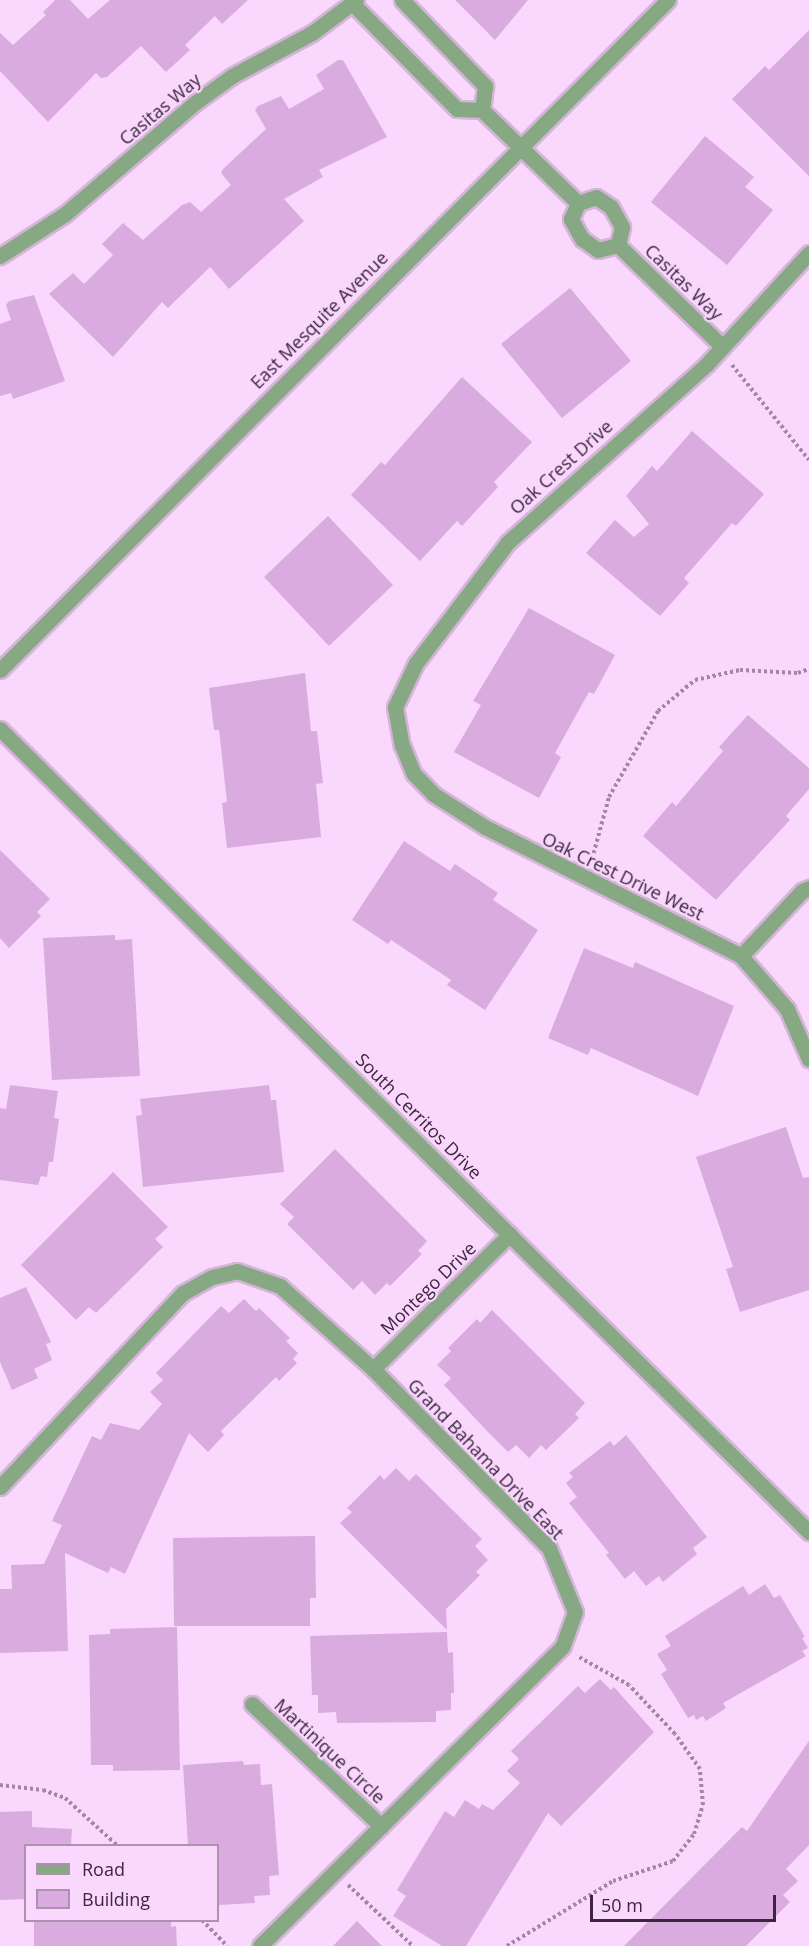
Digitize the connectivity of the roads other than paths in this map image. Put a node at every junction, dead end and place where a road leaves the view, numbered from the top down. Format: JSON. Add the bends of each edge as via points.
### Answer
{"nodes":[{"id":1,"x":402,"y":0,"type":"edge"},
{"id":2,"x":668,"y":0,"type":"edge"},
{"id":3,"x":354,"y":1,"type":"edge"},
{"id":4,"x":483,"y":110,"type":"junction"},
{"id":5,"x":521,"y":145,"type":"junction"},
{"id":6,"x":578,"y":203,"type":"junction"},
{"id":7,"x":618,"y":245,"type":"junction"},
{"id":8,"x":809,"y":253,"type":"edge"},
{"id":9,"x":0,"y":256,"type":"edge"},
{"id":10,"x":722,"y":349,"type":"junction"},
{"id":11,"x":0,"y":670,"type":"edge"},
{"id":12,"x":0,"y":729,"type":"edge"},
{"id":13,"x":402,"y":745,"type":"joint"},
{"id":14,"x":809,"y":888,"type":"edge"},
{"id":15,"x":741,"y":956,"type":"junction"},
{"id":16,"x":809,"y":1059,"type":"edge"},
{"id":17,"x":510,"y":1234,"type":"junction"},
{"id":18,"x":373,"y":1369,"type":"junction"},
{"id":19,"x":0,"y":1487,"type":"edge"},
{"id":20,"x":809,"y":1533,"type":"edge"},
{"id":21,"x":252,"y":1704,"type":"dead end"},
{"id":22,"x":381,"y":1826,"type":"junction"},
{"id":23,"x":260,"y":1946,"type":"edge"}],
"edges":[{"from":1,"to":4,"type":"street","via":[[485,86]]},
{"from":2,"to":5,"type":"street","name":"East Mesquite Avenue"},
{"from":3,"to":4,"type":"street","name":"Casitas Way","via":[[457,110]]},
{"from":3,"to":9,"type":"street","name":"Casitas Way","via":[[312,33],[232,76],[192,105],[65,214]]},
{"from":4,"to":5,"type":"street"},
{"from":5,"to":6,"type":"street"},
{"from":5,"to":11,"type":"street","name":"East Mesquite Avenue"},
{"from":6,"to":7,"type":"street","name":"Casitas Way","via":[[596,197],[610,207],[622,227]]},
{"from":6,"to":7,"type":"street","name":"Casitas Way","via":[[571,219],[582,239],[598,250]]},
{"from":7,"to":10,"type":"street","name":"Casitas Way"},
{"from":8,"to":10,"type":"street","name":"Oak Crest Drive"},
{"from":10,"to":13,"type":"street","name":"Oak Crest Drive","via":[[508,542],[416,663],[395,707]]},
{"from":12,"to":17,"type":"street","name":"South Cerritos Drive"},
{"from":13,"to":15,"type":"street","name":"Oak Crest Drive West","via":[[414,774],[433,794],[484,827]]},
{"from":14,"to":15,"type":"street"},
{"from":15,"to":16,"type":"street","name":"Oak Crest Drive West","via":[[788,1009]]},
{"from":17,"to":18,"type":"street","name":"Montego Drive"},
{"from":17,"to":20,"type":"street","name":"South Cerritos Drive"},
{"from":18,"to":19,"type":"street","name":"Grand Bahama Drive East","via":[[280,1286],[237,1271],[212,1277],[183,1293]]},
{"from":18,"to":22,"type":"street","name":"Grand Bahama Drive East","via":[[549,1548],[575,1612],[562,1647]]},
{"from":21,"to":22,"type":"street","name":"Martinique Circle"},
{"from":22,"to":23,"type":"street","name":"Grand Bahama Drive East"}]}
